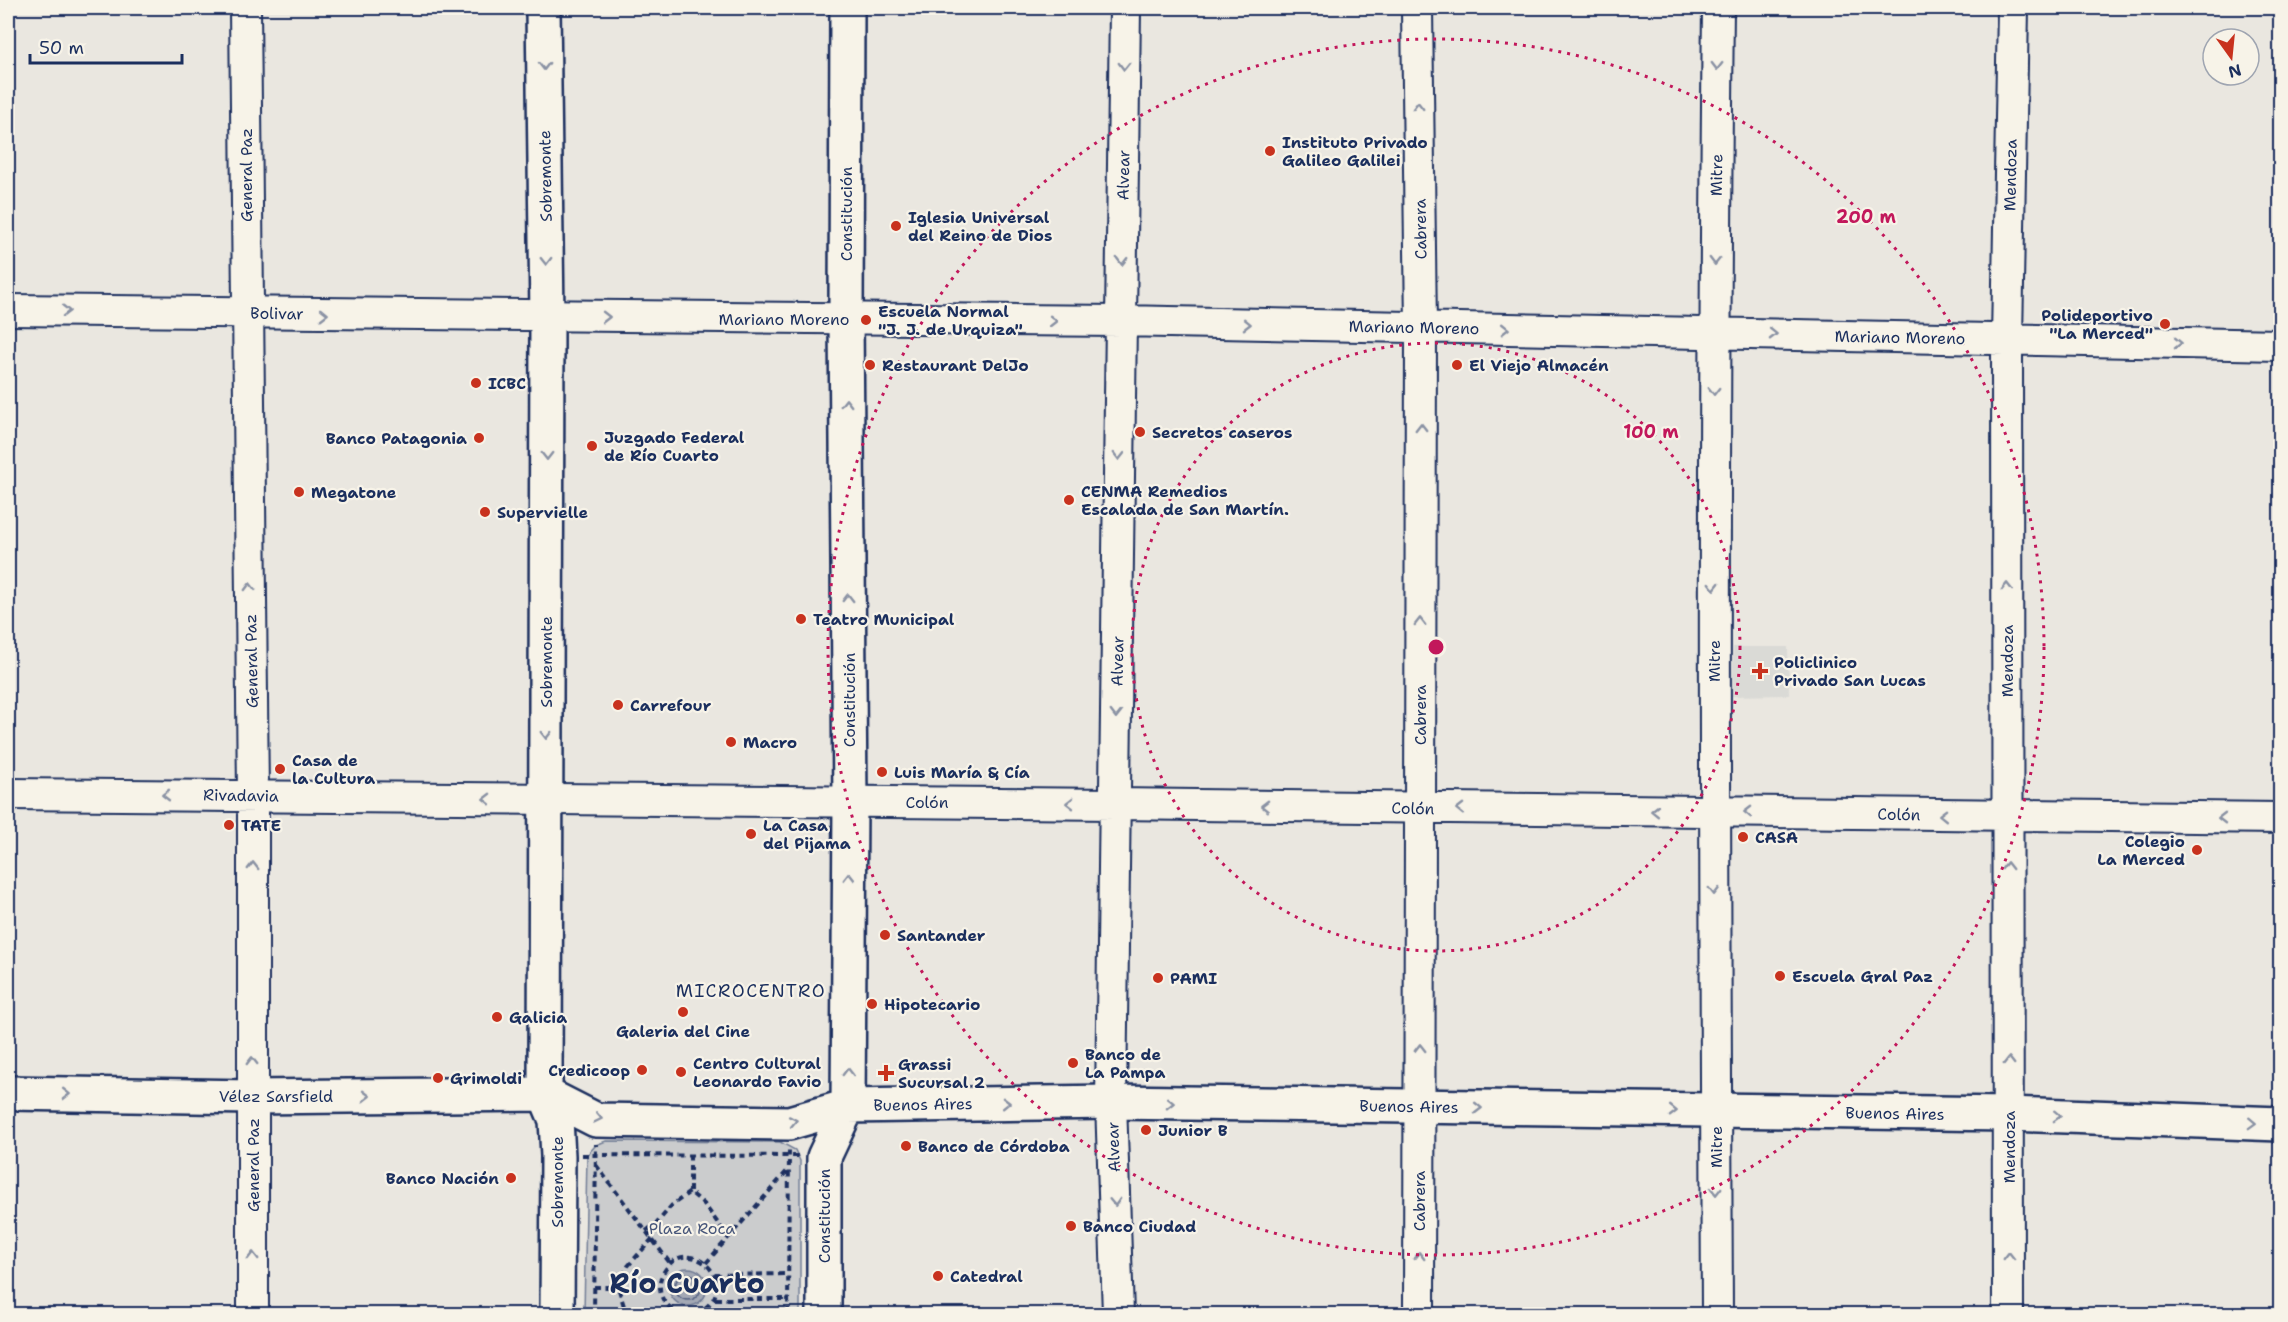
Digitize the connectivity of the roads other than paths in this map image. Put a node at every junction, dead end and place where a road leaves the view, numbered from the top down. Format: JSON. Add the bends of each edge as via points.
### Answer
{"nodes":[{"id":1,"x":245,"y":8,"type":"edge"},
{"id":2,"x":543,"y":8,"type":"edge"},
{"id":3,"x":847,"y":8,"type":"edge"},
{"id":4,"x":1125,"y":8,"type":"edge"},
{"id":5,"x":1417,"y":8,"type":"edge"},
{"id":6,"x":1718,"y":8,"type":"edge"},
{"id":7,"x":2013,"y":8,"type":"edge"},
{"id":8,"x":8,"y":310,"type":"edge"},
{"id":9,"x":246,"y":313,"type":"junction"},
{"id":10,"x":547,"y":317,"type":"junction"},
{"id":11,"x":846,"y":319,"type":"junction"},
{"id":12,"x":1121,"y":321,"type":"junction"},
{"id":13,"x":1421,"y":328,"type":"junction"},
{"id":14,"x":1714,"y":333,"type":"junction"},
{"id":15,"x":2007,"y":339,"type":"junction"},
{"id":16,"x":2280,"y":345,"type":"edge"},
{"id":17,"x":8,"y":794,"type":"edge"},
{"id":18,"x":253,"y":795,"type":"junction"},
{"id":19,"x":546,"y":800,"type":"junction"},
{"id":20,"x":850,"y":802,"type":"junction"},
{"id":21,"x":1115,"y":804,"type":"junction"},
{"id":22,"x":1420,"y":808,"type":"junction"},
{"id":23,"x":1714,"y":811,"type":"junction"},
{"id":24,"x":2007,"y":816,"type":"junction"},
{"id":25,"x":2280,"y":818,"type":"edge"},
{"id":26,"x":8,"y":1093,"type":"edge"},
{"id":27,"x":545,"y":1095,"type":"junction"},
{"id":28,"x":252,"y":1097,"type":"junction"},
{"id":29,"x":1112,"y":1102,"type":"junction"},
{"id":30,"x":848,"y":1106,"type":"junction"},
{"id":31,"x":1420,"y":1107,"type":"junction"},
{"id":32,"x":1716,"y":1112,"type":"junction"},
{"id":33,"x":2009,"y":1114,"type":"junction"},
{"id":34,"x":2280,"y":1124,"type":"edge"},
{"id":35,"x":253,"y":1314,"type":"edge"},
{"id":36,"x":557,"y":1314,"type":"edge"},
{"id":37,"x":824,"y":1314,"type":"edge"},
{"id":38,"x":1118,"y":1314,"type":"edge"},
{"id":39,"x":1419,"y":1314,"type":"edge"},
{"id":40,"x":1717,"y":1314,"type":"edge"},
{"id":41,"x":2008,"y":1314,"type":"edge"}],
"edges":[{"from":1,"to":9,"type":"street","name":"General Paz"},
{"from":2,"to":10,"type":"main road","name":"Sobremonte","one_way":true},
{"from":3,"to":11,"type":"main road","name":"Constitución"},
{"from":4,"to":12,"type":"street","name":"Alvear","one_way":true},
{"from":13,"to":5,"type":"street","name":"Cabrera","one_way":true},
{"from":6,"to":14,"type":"street","name":"Mitre","one_way":true},
{"from":7,"to":15,"type":"street","name":"Mendoza"},
{"from":8,"to":9,"type":"street","name":"Bolivar","one_way":true},
{"from":9,"to":10,"type":"street","name":"Bolivar","one_way":true},
{"from":18,"to":9,"type":"street","name":"General Paz","one_way":true},
{"from":10,"to":11,"type":"street","name":"Mariano Moreno","one_way":true},
{"from":10,"to":19,"type":"main road","name":"Sobremonte","one_way":true},
{"from":11,"to":12,"type":"street","name":"Mariano Moreno","one_way":true},
{"from":20,"to":11,"type":"main road","name":"Constitución","one_way":true},
{"from":12,"to":13,"type":"street","name":"Mariano Moreno","one_way":true},
{"from":12,"to":21,"type":"street","name":"Alvear","one_way":true},
{"from":13,"to":14,"type":"street","name":"Mariano Moreno","one_way":true},
{"from":22,"to":13,"type":"street","name":"Cabrera","one_way":true},
{"from":14,"to":15,"type":"street","name":"Mariano Moreno","one_way":true},
{"from":14,"to":23,"type":"street","name":"Mitre","one_way":true},
{"from":15,"to":16,"type":"street","name":"Mariano Moreno","one_way":true},
{"from":24,"to":15,"type":"street","name":"Mendoza","one_way":true},
{"from":18,"to":17,"type":"street","name":"Rivadavia","one_way":true},
{"from":19,"to":18,"type":"street","name":"Rivadavia","one_way":true},
{"from":28,"to":18,"type":"street","name":"General Paz","one_way":true},
{"from":19,"to":20,"type":"street","name":"Colón"},
{"from":19,"to":27,"type":"main road","name":"Sobremonte"},
{"from":21,"to":20,"type":"street","name":"Colón","one_way":true},
{"from":30,"to":20,"type":"main road","name":"Constitución","one_way":true},
{"from":22,"to":21,"type":"street","name":"Colón","one_way":true},
{"from":21,"to":29,"type":"street","name":"Alvear"},
{"from":23,"to":22,"type":"street","name":"Colón","one_way":true},
{"from":31,"to":22,"type":"street","name":"Cabrera","one_way":true},
{"from":24,"to":23,"type":"street","name":"Colón","one_way":true},
{"from":23,"to":32,"type":"street","name":"Mitre","one_way":true},
{"from":25,"to":24,"type":"street","name":"Colón","one_way":true},
{"from":33,"to":24,"type":"street","name":"Mendoza","one_way":true},
{"from":26,"to":28,"type":"main road","name":"Vélez Sarsfield","one_way":true},
{"from":28,"to":27,"type":"main road","name":"Vélez Sarsfield","one_way":true},
{"from":27,"to":30,"type":"main road","name":"Buenos Aires","one_way":true,"via":[[596,1120],[789,1123]]},
{"from":27,"to":36,"type":"main road","name":"Sobremonte","via":[[556,1120],[558,1156]]},
{"from":35,"to":28,"type":"street","name":"General Paz","one_way":true},
{"from":30,"to":29,"type":"main road","name":"Buenos Aires","one_way":true},
{"from":29,"to":31,"type":"main road","name":"Buenos Aires","one_way":true},
{"from":29,"to":38,"type":"street","name":"Alvear","one_way":true},
{"from":30,"to":37,"type":"main road","name":"Constitución","via":[[825,1157]]},
{"from":31,"to":32,"type":"main road","name":"Buenos Aires","one_way":true},
{"from":39,"to":31,"type":"street","name":"Cabrera","one_way":true},
{"from":32,"to":33,"type":"main road","name":"Buenos Aires"},
{"from":32,"to":40,"type":"street","name":"Mitre","one_way":true},
{"from":33,"to":34,"type":"main road","name":"Buenos Aires","one_way":true},
{"from":41,"to":33,"type":"street","name":"Mendoza","one_way":true}]}
